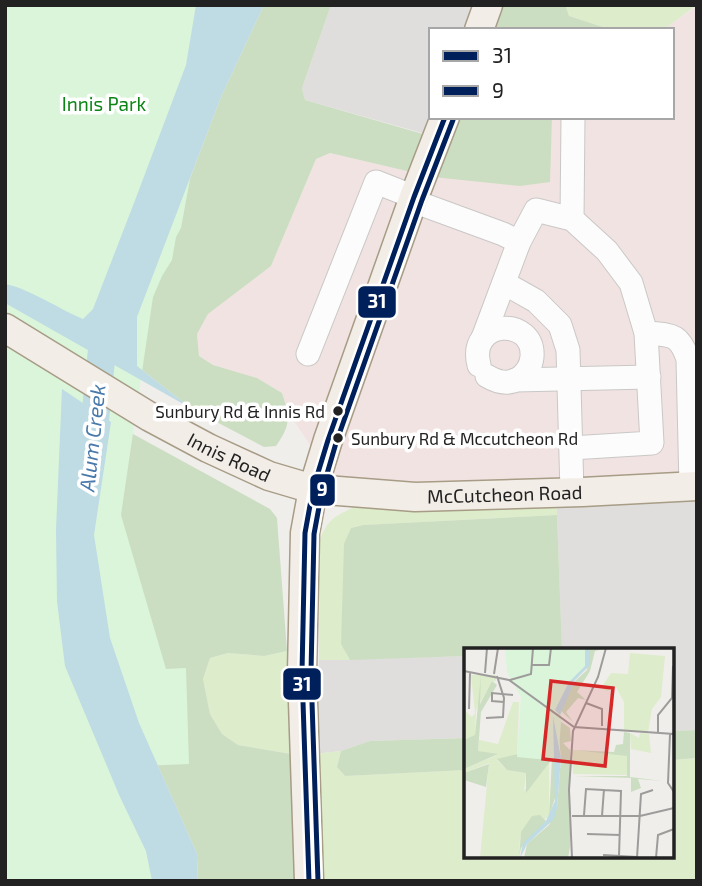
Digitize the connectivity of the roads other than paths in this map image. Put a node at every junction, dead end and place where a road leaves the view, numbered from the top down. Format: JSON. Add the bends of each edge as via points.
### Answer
{"nodes":[{"id":1,"x":488,"y":5,"type":"edge"},
{"id":2,"x":480,"y":28,"type":"edge"},
{"id":3,"x":444,"y":119,"type":"edge"},
{"id":4,"x":573,"y":119,"type":"edge"},
{"id":5,"x":414,"y":199,"type":"junction"},
{"id":6,"x":572,"y":219,"type":"junction"},
{"id":7,"x":519,"y":242,"type":"junction"},
{"id":8,"x":503,"y":283,"type":"junction"},
{"id":9,"x":5,"y":328,"type":"edge"},
{"id":10,"x":646,"y":333,"type":"junction"},
{"id":11,"x":483,"y":338,"type":"junction"},
{"id":12,"x":308,"y":354,"type":"dead end"},
{"id":13,"x":649,"y":377,"type":"junction"},
{"id":14,"x":568,"y":378,"type":"junction"},
{"id":15,"x":515,"y":380,"type":"junction"},
{"id":16,"x":690,"y":441,"type":"junction"},
{"id":17,"x":652,"y":443,"type":"junction"},
{"id":18,"x":570,"y":448,"type":"junction"},
{"id":19,"x":694,"y":487,"type":"edge"},
{"id":20,"x":313,"y":489,"type":"junction"},
{"id":21,"x":572,"y":492,"type":"junction"},
{"id":22,"x":309,"y":881,"type":"edge"}],
"edges":[{"from":1,"to":2,"type":"main road"},
{"from":3,"to":5,"type":"main road"},
{"from":4,"to":6,"type":"lane"},
{"from":5,"to":7,"type":"lane"},
{"from":5,"to":12,"type":"lane","via":[[376,182]]},
{"from":5,"to":20,"type":"main road"},
{"from":6,"to":7,"type":"lane","via":[[536,210]]},
{"from":6,"to":10,"type":"lane","via":[[607,251],[631,283]]},
{"from":7,"to":8,"type":"lane"},
{"from":8,"to":11,"type":"lane"},
{"from":8,"to":14,"type":"lane","via":[[536,300],[560,325],[568,350]]},
{"from":9,"to":20,"type":"main road","name":"Innis Road","via":[[208,448],[269,476]]},
{"from":10,"to":13,"type":"lane"},
{"from":10,"to":16,"type":"lane","via":[[671,335],[683,346],[688,359]]},
{"from":11,"to":15,"type":"lane","via":[[477,355],[483,370],[497,382]]},
{"from":11,"to":15,"type":"lane","via":[[507,327],[529,342],[532,360]]},
{"from":13,"to":14,"type":"lane"},
{"from":13,"to":17,"type":"lane"},
{"from":14,"to":15,"type":"lane"},
{"from":14,"to":18,"type":"lane"},
{"from":16,"to":17,"type":"lane"},
{"from":16,"to":19,"type":"lane"},
{"from":17,"to":18,"type":"lane"},
{"from":18,"to":21,"type":"lane"},
{"from":19,"to":21,"type":"main road","name":"McCutcheon Road"},
{"from":20,"to":21,"type":"main road","name":"McCutcheon Road","via":[[415,497]]},
{"from":20,"to":22,"type":"main road","via":[[305,533],[302,672]]}]}
